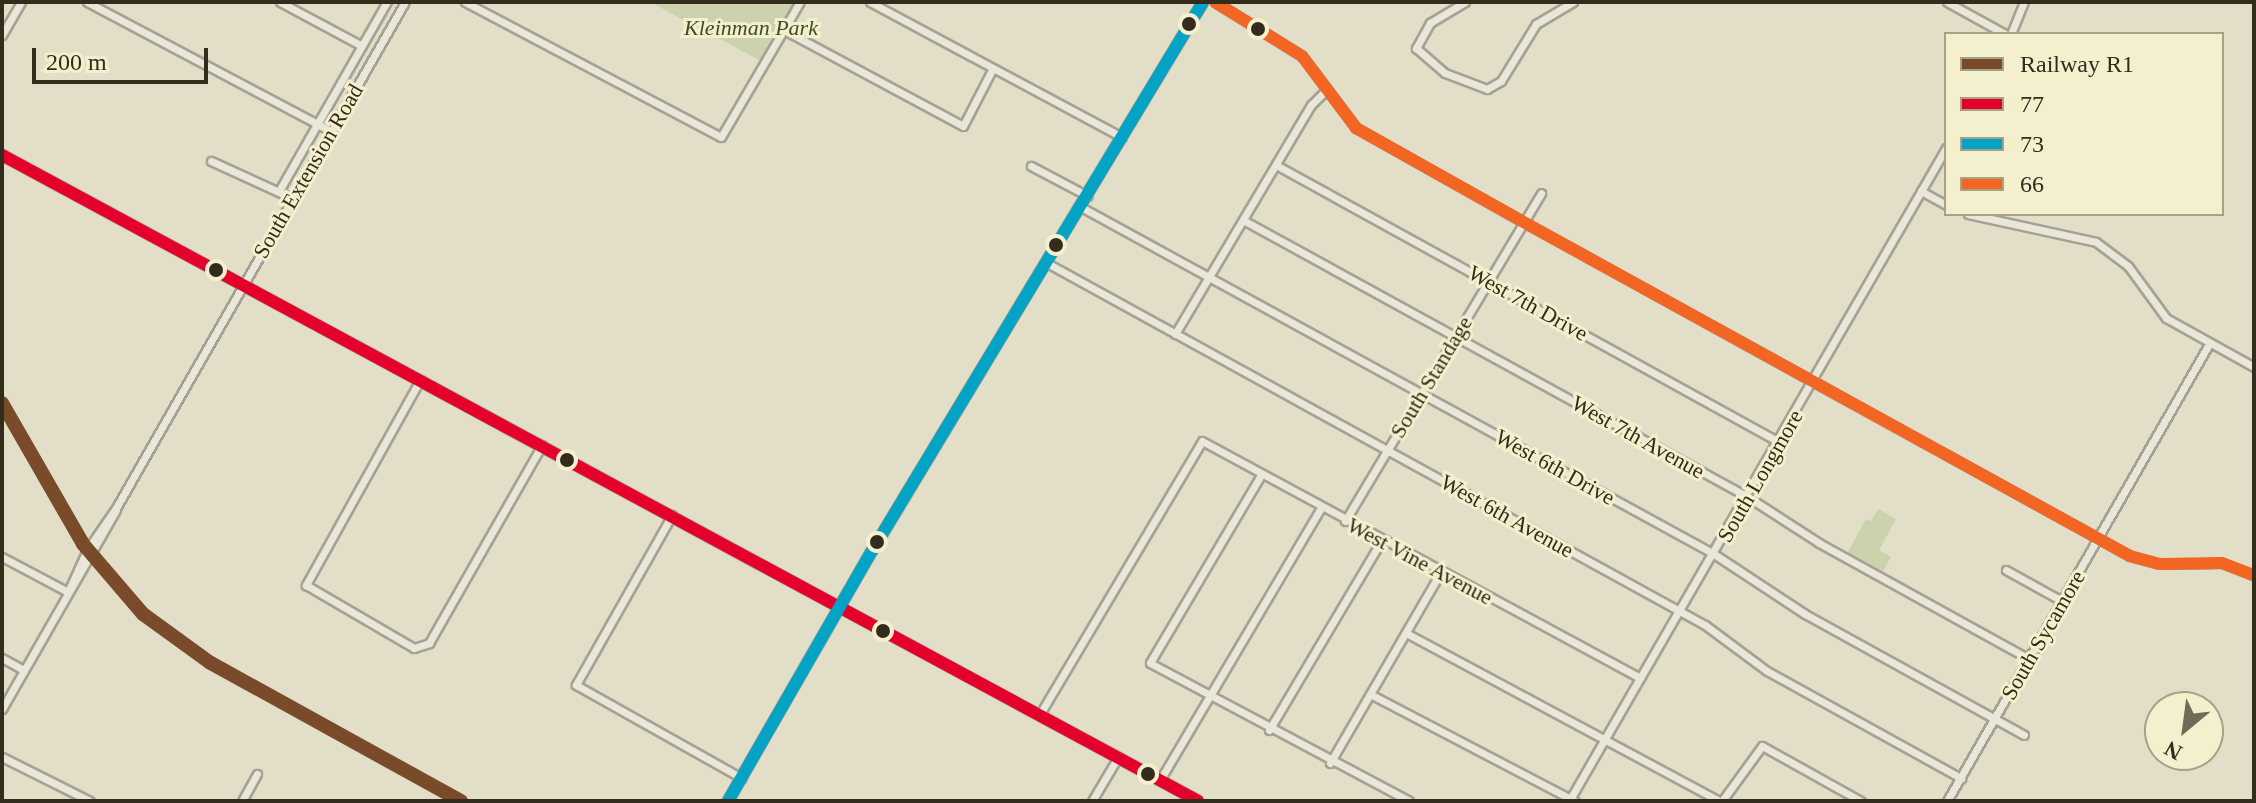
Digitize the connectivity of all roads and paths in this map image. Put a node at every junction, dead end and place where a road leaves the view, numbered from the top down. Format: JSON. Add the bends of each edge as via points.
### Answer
{"nodes":[{"id":1,"x":21,"y":2,"type":"edge"},
{"id":2,"x":87,"y":2,"type":"edge"},
{"id":3,"x":280,"y":2,"type":"edge"},
{"id":4,"x":387,"y":2,"type":"edge"},
{"id":5,"x":405,"y":2,"type":"edge"},
{"id":6,"x":465,"y":2,"type":"edge"},
{"id":7,"x":800,"y":2,"type":"edge"},
{"id":8,"x":870,"y":2,"type":"edge"},
{"id":9,"x":1203,"y":2,"type":"edge"},
{"id":10,"x":1215,"y":2,"type":"edge"},
{"id":11,"x":1465,"y":2,"type":"edge"},
{"id":12,"x":1573,"y":2,"type":"edge"},
{"id":13,"x":1947,"y":2,"type":"edge"},
{"id":14,"x":2024,"y":2,"type":"edge"},
{"id":15,"x":784,"y":30,"type":"junction"},
{"id":16,"x":2001,"y":32,"type":"edge"},
{"id":17,"x":2012,"y":32,"type":"edge"},
{"id":18,"x":2,"y":35,"type":"edge"},
{"id":19,"x":362,"y":46,"type":"junction"},
{"id":20,"x":993,"y":68,"type":"junction"},
{"id":21,"x":1326,"y":90,"type":"junction"},
{"id":22,"x":317,"y":124,"type":"junction"},
{"id":23,"x":331,"y":131,"type":"junction"},
{"id":24,"x":1122,"y":137,"type":"junction"},
{"id":25,"x":1944,"y":151,"type":"edge"},
{"id":26,"x":2,"y":155,"type":"edge"},
{"id":27,"x":211,"y":161,"type":"dead end"},
{"id":28,"x":1276,"y":165,"type":"junction"},
{"id":29,"x":1031,"y":166,"type":"dead end"},
{"id":30,"x":279,"y":191,"type":"junction"},
{"id":31,"x":1921,"y":191,"type":"junction"},
{"id":32,"x":1541,"y":193,"type":"dead end"},
{"id":33,"x":1088,"y":196,"type":"junction"},
{"id":34,"x":292,"y":198,"type":"junction"},
{"id":35,"x":1944,"y":204,"type":"edge"},
{"id":36,"x":1081,"y":207,"type":"junction"},
{"id":37,"x":1977,"y":216,"type":"edge"},
{"id":38,"x":1243,"y":220,"type":"junction"},
{"id":39,"x":1524,"y":222,"type":"junction"},
{"id":40,"x":1047,"y":263,"type":"junction"},
{"id":41,"x":1209,"y":277,"type":"junction"},
{"id":42,"x":1488,"y":281,"type":"junction"},
{"id":43,"x":242,"y":285,"type":"junction"},
{"id":44,"x":1175,"y":334,"type":"junction"},
{"id":45,"x":1455,"y":337,"type":"junction"},
{"id":46,"x":2209,"y":344,"type":"junction"},
{"id":47,"x":2254,"y":367,"type":"edge"},
{"id":48,"x":420,"y":380,"type":"junction"},
{"id":49,"x":1814,"y":382,"type":"junction"},
{"id":50,"x":1421,"y":393,"type":"junction"},
{"id":51,"x":1779,"y":442,"type":"junction"},
{"id":52,"x":542,"y":445,"type":"junction"},
{"id":53,"x":1388,"y":450,"type":"junction"},
{"id":54,"x":1261,"y":475,"type":"junction"},
{"id":55,"x":1748,"y":497,"type":"junction"},
{"id":56,"x":1321,"y":508,"type":"junction"},
{"id":57,"x":672,"y":515,"type":"junction"},
{"id":58,"x":1345,"y":521,"type":"junction"},
{"id":59,"x":2098,"y":538,"type":"junction"},
{"id":60,"x":1381,"y":541,"type":"junction"},
{"id":61,"x":1714,"y":554,"type":"junction"},
{"id":62,"x":2,"y":557,"type":"edge"},
{"id":63,"x":2006,"y":570,"type":"dead end"},
{"id":64,"x":1440,"y":573,"type":"junction"},
{"id":65,"x":2254,"y":575,"type":"edge"},
{"id":66,"x":68,"y":592,"type":"junction"},
{"id":67,"x":2062,"y":601,"type":"junction"},
{"id":68,"x":841,"y":605,"type":"junction"},
{"id":69,"x":1681,"y":612,"type":"junction"},
{"id":70,"x":1406,"y":633,"type":"junction"},
{"id":71,"x":2,"y":658,"type":"edge"},
{"id":72,"x":2029,"y":659,"type":"junction"},
{"id":73,"x":24,"y":670,"type":"junction"},
{"id":74,"x":1640,"y":678,"type":"junction"},
{"id":75,"x":1370,"y":694,"type":"junction"},
{"id":76,"x":1209,"y":697,"type":"junction"},
{"id":77,"x":2,"y":709,"type":"edge"},
{"id":78,"x":1040,"y":714,"type":"junction"},
{"id":79,"x":1995,"y":719,"type":"junction"},
{"id":80,"x":1269,"y":730,"type":"junction"},
{"id":81,"x":2024,"y":735,"type":"dead end"},
{"id":82,"x":1605,"y":738,"type":"junction"},
{"id":83,"x":2,"y":757,"type":"edge"},
{"id":84,"x":1118,"y":757,"type":"junction"},
{"id":85,"x":1330,"y":763,"type":"junction"},
{"id":86,"x":257,"y":774,"type":"dead end"},
{"id":87,"x":742,"y":778,"type":"junction"},
{"id":88,"x":1961,"y":778,"type":"junction"},
{"id":89,"x":1160,"y":780,"type":"junction"},
{"id":90,"x":1572,"y":800,"type":"edge"},
{"id":91,"x":90,"y":801,"type":"edge"},
{"id":92,"x":242,"y":801,"type":"edge"},
{"id":93,"x":728,"y":801,"type":"edge"},
{"id":94,"x":1092,"y":801,"type":"edge"},
{"id":95,"x":1198,"y":801,"type":"edge"},
{"id":96,"x":1409,"y":801,"type":"edge"},
{"id":97,"x":1720,"y":801,"type":"edge"},
{"id":98,"x":1861,"y":801,"type":"edge"},
{"id":99,"x":1947,"y":801,"type":"edge"}],
"edges":[{"from":1,"to":18,"type":"street"},
{"from":2,"to":22,"type":"street"},
{"from":3,"to":19,"type":"street"},
{"from":4,"to":19,"type":"street","name":"South Extension Road"},
{"from":5,"to":23,"type":"street","name":"South Extension Road"},
{"from":6,"to":15,"type":"street","via":[[721,137]]},
{"from":7,"to":15,"type":"street"},
{"from":8,"to":20,"type":"street"},
{"from":9,"to":24,"type":"main road"},
{"from":10,"to":21,"type":"street","via":[[1290,45]]},
{"from":11,"to":12,"type":"street","via":[[1430,23],[1416,48],[1445,73],[1487,89],[1501,81],[1536,24]]},
{"from":13,"to":16,"type":"street"},
{"from":14,"to":17,"type":"street"},
{"from":15,"to":20,"type":"street","via":[[963,126]]},
{"from":19,"to":22,"type":"street","name":"South Extension Road"},
{"from":20,"to":24,"type":"street"},
{"from":21,"to":28,"type":"street","via":[[1311,105]]},
{"from":21,"to":39,"type":"street","via":[[1356,128]]},
{"from":22,"to":23,"type":"street"},
{"from":22,"to":30,"type":"street","name":"South Extension Road"},
{"from":23,"to":34,"type":"street","name":"South Extension Road"},
{"from":24,"to":33,"type":"main road"},
{"from":25,"to":31,"type":"street","name":"South Longmore"},
{"from":26,"to":43,"type":"main road"},
{"from":27,"to":30,"type":"street"},
{"from":28,"to":38,"type":"street"},
{"from":28,"to":42,"type":"street","name":"West 7th Drive"},
{"from":29,"to":33,"type":"street"},
{"from":30,"to":34,"type":"street"},
{"from":31,"to":35,"type":"street"},
{"from":31,"to":49,"type":"street","name":"South Longmore"},
{"from":32,"to":39,"type":"street","name":"South Standage"},
{"from":33,"to":36,"type":"main road"},
{"from":34,"to":43,"type":"street","name":"South Extension Road"},
{"from":36,"to":40,"type":"main road"},
{"from":36,"to":41,"type":"street","name":"West 6th Drive"},
{"from":37,"to":46,"type":"street","via":[[2096,242],[2128,266],[2166,318]]},
{"from":38,"to":41,"type":"street"},
{"from":38,"to":45,"type":"street","name":"West 7th Avenue"},
{"from":39,"to":42,"type":"street","name":"South Standage"},
{"from":39,"to":49,"type":"street"},
{"from":40,"to":44,"type":"street","name":"West 6th Avenue"},
{"from":40,"to":68,"type":"main road"},
{"from":41,"to":44,"type":"street"},
{"from":41,"to":50,"type":"street","name":"West 6th Drive"},
{"from":42,"to":45,"type":"street","name":"South Standage"},
{"from":42,"to":51,"type":"street","name":"West 7th Drive"},
{"from":43,"to":48,"type":"main road"},
{"from":43,"to":66,"type":"street","name":"South Extension Road","via":[[116,508],[100,546]]},
{"from":44,"to":53,"type":"street","name":"West 6th Avenue"},
{"from":45,"to":50,"type":"street","name":"South Standage"},
{"from":45,"to":55,"type":"street","name":"West 7th Avenue"},
{"from":46,"to":47,"type":"street"},
{"from":46,"to":59,"type":"street","name":"South Sycamore"},
{"from":48,"to":52,"type":"main road"},
{"from":48,"to":52,"type":"street","via":[[306,585],[348,613],[423,649]]},
{"from":49,"to":51,"type":"street","name":"South Longmore"},
{"from":49,"to":59,"type":"street"},
{"from":50,"to":53,"type":"street","name":"South Standage"},
{"from":50,"to":61,"type":"street","name":"West 6th Drive"},
{"from":51,"to":55,"type":"street","name":"South Longmore"},
{"from":52,"to":57,"type":"main road"},
{"from":53,"to":58,"type":"street","name":"South Standage"},
{"from":53,"to":69,"type":"street","name":"West 6th Avenue"},
{"from":54,"to":56,"type":"street","name":"West Vine Avenue"},
{"from":54,"to":76,"type":"street","via":[[1150,663]]},
{"from":54,"to":78,"type":"street","name":"West Vine Avenue","via":[[1202,441]]},
{"from":55,"to":61,"type":"street","name":"South Longmore"},
{"from":55,"to":72,"type":"street","name":"West 7th Avenue","via":[[1819,543]]},
{"from":56,"to":58,"type":"street","name":"West Vine Avenue"},
{"from":56,"to":76,"type":"street"},
{"from":57,"to":68,"type":"main road"},
{"from":57,"to":87,"type":"street","via":[[576,685]]},
{"from":58,"to":60,"type":"street","name":"West Vine Avenue"},
{"from":59,"to":65,"type":"street","via":[[2145,561],[2222,563]]},
{"from":59,"to":67,"type":"street","name":"South Sycamore"},
{"from":60,"to":64,"type":"street","name":"West Vine Avenue"},
{"from":60,"to":80,"type":"street"},
{"from":61,"to":69,"type":"street","name":"South Longmore"},
{"from":61,"to":79,"type":"street","name":"West 6th Drive","via":[[1805,614]]},
{"from":62,"to":66,"type":"street"},
{"from":63,"to":67,"type":"street"},
{"from":64,"to":70,"type":"street"},
{"from":64,"to":74,"type":"street","name":"West Vine Avenue"},
{"from":66,"to":73,"type":"street","name":"South Extension Road"},
{"from":67,"to":72,"type":"street","name":"South Sycamore"},
{"from":68,"to":78,"type":"main road"},
{"from":68,"to":87,"type":"main road"},
{"from":69,"to":74,"type":"street","name":"South Longmore"},
{"from":69,"to":88,"type":"street","name":"West 6th Avenue","via":[[1767,671]]},
{"from":70,"to":75,"type":"street"},
{"from":70,"to":82,"type":"street"},
{"from":71,"to":73,"type":"street"},
{"from":72,"to":79,"type":"street","name":"South Sycamore"},
{"from":73,"to":77,"type":"street","name":"South Extension Road"},
{"from":74,"to":82,"type":"street","name":"South Longmore"},
{"from":75,"to":85,"type":"street"},
{"from":75,"to":90,"type":"street"},
{"from":76,"to":80,"type":"street"},
{"from":76,"to":89,"type":"street"},
{"from":78,"to":84,"type":"main road"},
{"from":79,"to":81,"type":"street","name":"West 6th Drive"},
{"from":79,"to":88,"type":"street","name":"South Sycamore"},
{"from":80,"to":85,"type":"street"},
{"from":82,"to":90,"type":"street","name":"South Longmore"},
{"from":82,"to":97,"type":"street"},
{"from":83,"to":91,"type":"street"},
{"from":84,"to":89,"type":"main road"},
{"from":84,"to":94,"type":"street"},
{"from":85,"to":96,"type":"street"},
{"from":86,"to":92,"type":"street"},
{"from":87,"to":93,"type":"main road"},
{"from":88,"to":99,"type":"street","name":"South Sycamore"},
{"from":89,"to":95,"type":"main road"},
{"from":97,"to":98,"type":"street","via":[[1762,746]]}]}
